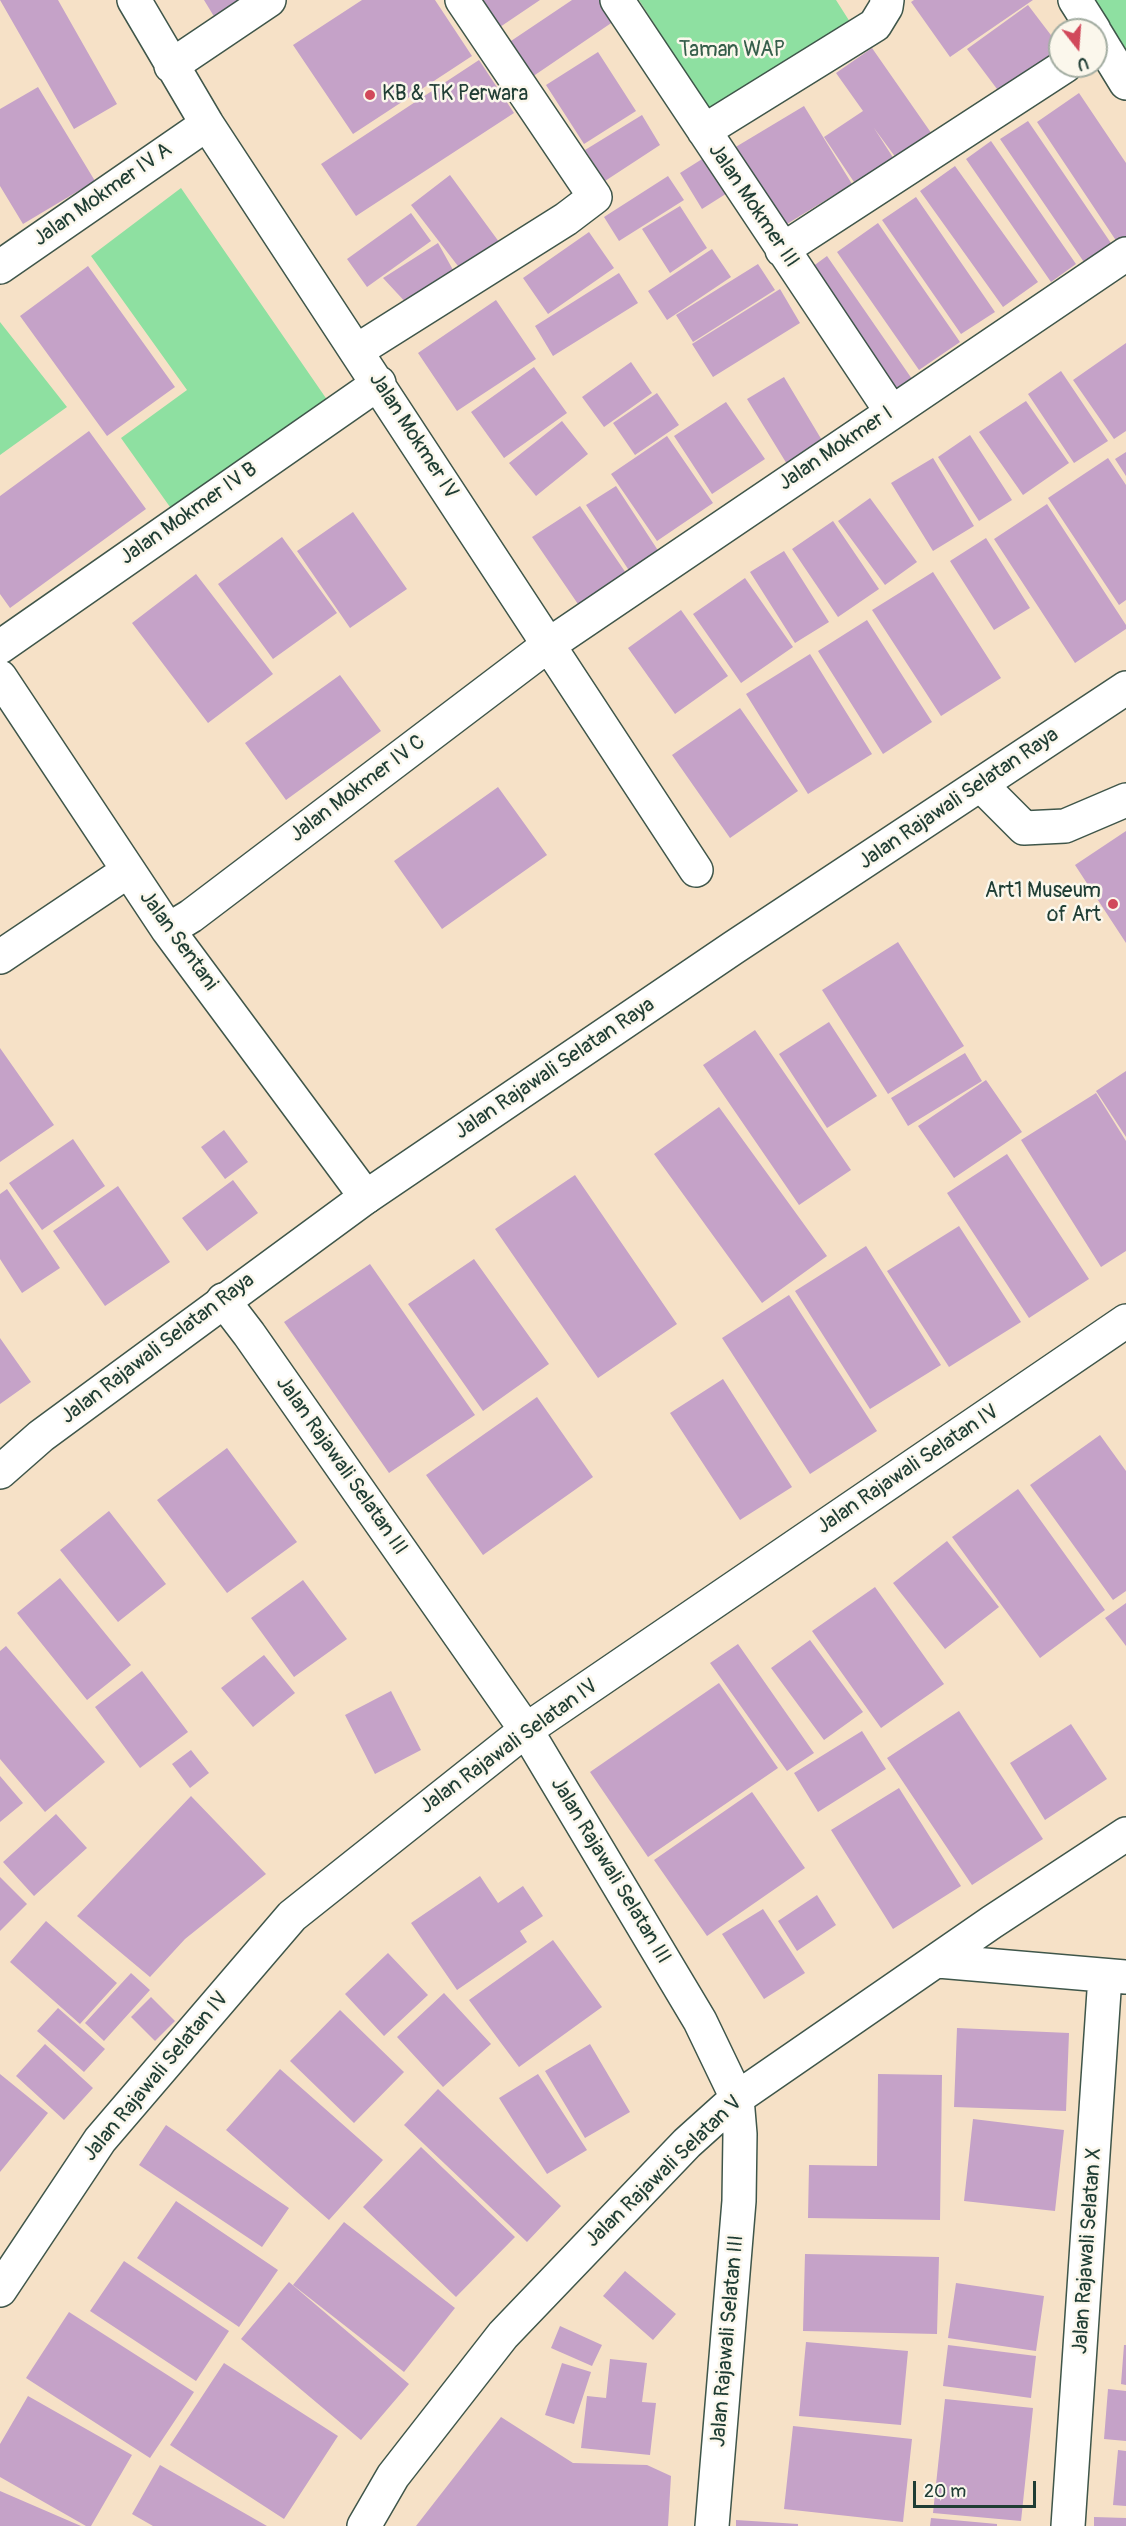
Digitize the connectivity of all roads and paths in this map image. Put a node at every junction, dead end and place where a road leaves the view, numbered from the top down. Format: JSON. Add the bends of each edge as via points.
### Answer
{"nodes":[{"id":1,"x":134,"y":0,"type":"edge"},
{"id":2,"x":269,"y":0,"type":"edge"},
{"id":3,"x":462,"y":0,"type":"edge"},
{"id":4,"x":617,"y":0,"type":"edge"},
{"id":5,"x":887,"y":0,"type":"edge"},
{"id":6,"x":1075,"y":0,"type":"edge"},
{"id":7,"x":1085,"y":18,"type":"edge"},
{"id":8,"x":1108,"y":55,"type":"edge"},
{"id":9,"x":171,"y":66,"type":"junction"},
{"id":10,"x":1048,"y":77,"type":"edge"},
{"id":11,"x":1126,"y":83,"type":"edge"},
{"id":12,"x":207,"y":124,"type":"junction"},
{"id":13,"x":704,"y":131,"type":"junction"},
{"id":14,"x":782,"y":250,"type":"junction"},
{"id":15,"x":1126,"y":254,"type":"edge"},
{"id":16,"x":0,"y":267,"type":"edge"},
{"id":17,"x":358,"y":350,"type":"junction"},
{"id":18,"x":379,"y":383,"type":"junction"},
{"id":19,"x":891,"y":411,"type":"junction"},
{"id":20,"x":547,"y":646,"type":"junction"},
{"id":21,"x":0,"y":647,"type":"edge"},
{"id":22,"x":0,"y":677,"type":"edge"},
{"id":23,"x":1126,"y":688,"type":"edge"},
{"id":24,"x":981,"y":785,"type":"junction"},
{"id":25,"x":1126,"y":800,"type":"edge"},
{"id":26,"x":696,"y":870,"type":"dead end"},
{"id":27,"x":128,"y":871,"type":"junction"},
{"id":28,"x":168,"y":930,"type":"junction"},
{"id":29,"x":0,"y":957,"type":"edge"},
{"id":30,"x":366,"y":1197,"type":"junction"},
{"id":31,"x":223,"y":1300,"type":"junction"},
{"id":32,"x":1126,"y":1321,"type":"edge"},
{"id":33,"x":0,"y":1472,"type":"edge"},
{"id":34,"x":526,"y":1730,"type":"junction"},
{"id":35,"x":1126,"y":1834,"type":"edge"},
{"id":36,"x":992,"y":1922,"type":"junction"},
{"id":37,"x":938,"y":1961,"type":"junction"},
{"id":38,"x":1023,"y":1968,"type":"junction"},
{"id":39,"x":1116,"y":1976,"type":"edge"},
{"id":40,"x":737,"y":2098,"type":"junction"},
{"id":41,"x":0,"y":2290,"type":"edge"},
{"id":42,"x":364,"y":2526,"type":"edge"},
{"id":43,"x":712,"y":2526,"type":"edge"},
{"id":44,"x":1068,"y":2526,"type":"edge"}],
"edges":[{"from":1,"to":9,"type":"street","name":"Jalan Mokmer IV"},
{"from":2,"to":9,"type":"street"},
{"from":3,"to":17,"type":"street","via":[[595,197]]},
{"from":4,"to":13,"type":"street","name":"Jalan Mokmer III"},
{"from":5,"to":13,"type":"street","via":[[875,25]]},
{"from":6,"to":7,"type":"street"},
{"from":8,"to":11,"type":"street"},
{"from":9,"to":12,"type":"street","name":"Jalan Mokmer IV"},
{"from":10,"to":14,"type":"street"},
{"from":12,"to":16,"type":"street","name":"Jalan Mokmer IV A"},
{"from":12,"to":17,"type":"street","name":"Jalan Mokmer IV"},
{"from":13,"to":14,"type":"street","name":"Jalan Mokmer III"},
{"from":14,"to":19,"type":"street","name":"Jalan Mokmer III"},
{"from":15,"to":19,"type":"street","name":"Jalan Mokmer I"},
{"from":17,"to":18,"type":"street","name":"Jalan Mokmer IV"},
{"from":18,"to":20,"type":"street","name":"Jalan Mokmer IV"},
{"from":18,"to":21,"type":"street","name":"Jalan Mokmer IV B"},
{"from":19,"to":20,"type":"street","name":"Jalan Mokmer I"},
{"from":20,"to":26,"type":"street","name":"Jalan Mokmer IV"},
{"from":20,"to":28,"type":"street","name":"Jalan Mokmer IV C"},
{"from":22,"to":27,"type":"street","name":"Jalan Sentani"},
{"from":23,"to":24,"type":"street","name":"Jalan Rajawali Selatan Raya"},
{"from":24,"to":25,"type":"street","via":[[1024,828],[1065,826]]},
{"from":24,"to":30,"type":"street","name":"Jalan Rajawali Selatan Raya"},
{"from":27,"to":28,"type":"street","name":"Jalan Sentani"},
{"from":27,"to":29,"type":"street"},
{"from":28,"to":30,"type":"street","name":"Jalan Sentani"},
{"from":30,"to":31,"type":"street","name":"Jalan Rajawali Selatan Raya"},
{"from":31,"to":33,"type":"street","name":"Jalan Rajawali Selatan Raya","via":[[41,1436]]},
{"from":31,"to":34,"type":"street","name":"Jalan Rajawali Selatan III"},
{"from":32,"to":34,"type":"street","name":"Jalan Rajawali Selatan IV"},
{"from":34,"to":40,"type":"street","name":"Jalan Rajawali Selatan III","via":[[700,2022]]},
{"from":34,"to":41,"type":"street","name":"Jalan Rajawali Selatan IV","via":[[292,1916],[100,2140]]},
{"from":35,"to":36,"type":"street","name":"Jalan Rajawali Selatan V"},
{"from":36,"to":37,"type":"street","name":"Jalan Rajawali Selatan V"},
{"from":36,"to":38,"type":"street"},
{"from":37,"to":38,"type":"street"},
{"from":37,"to":40,"type":"street","name":"Jalan Rajawali Selatan V"},
{"from":38,"to":39,"type":"street"},
{"from":39,"to":44,"type":"street","name":"Jalan Rajawali Selatan X"},
{"from":40,"to":42,"type":"street","name":"Jalan Rajawali Selatan V","via":[[687,2143],[503,2334],[393,2476]]},
{"from":40,"to":43,"type":"street","name":"Jalan Rajawali Selatan III","via":[[739,2201]]}]}
